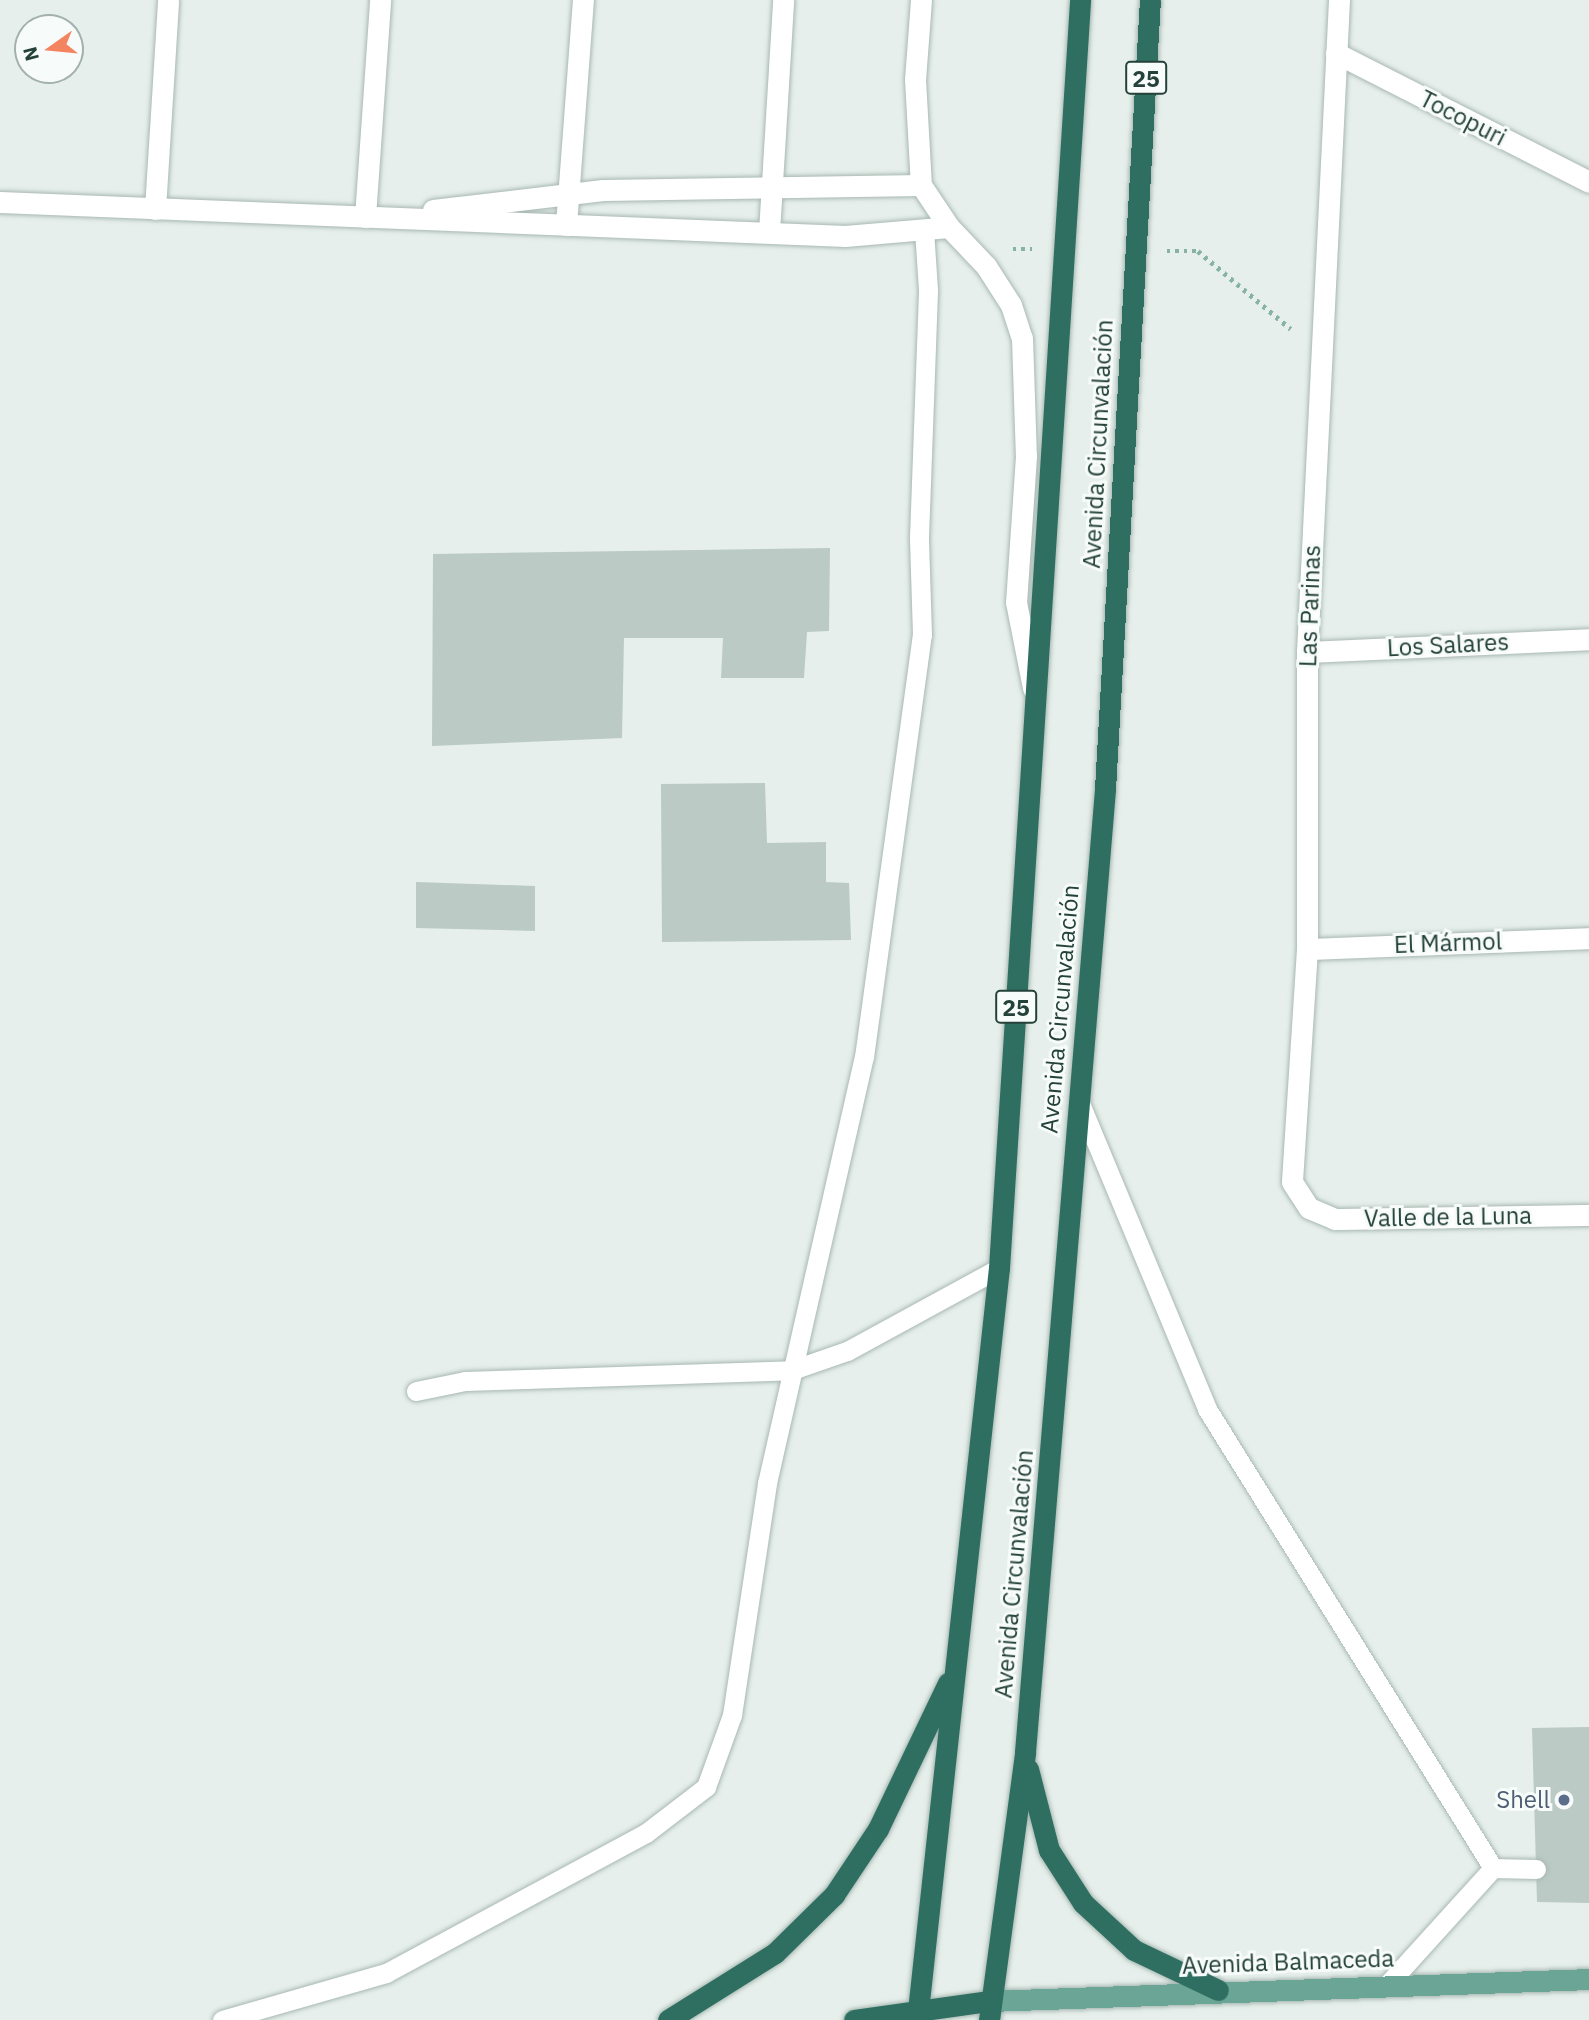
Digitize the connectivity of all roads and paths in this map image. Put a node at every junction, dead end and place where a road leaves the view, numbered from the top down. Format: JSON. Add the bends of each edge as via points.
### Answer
{"nodes":[{"id":1,"x":168,"y":0,"type":"edge"},
{"id":2,"x":380,"y":0,"type":"edge"},
{"id":3,"x":583,"y":0,"type":"edge"},
{"id":4,"x":783,"y":0,"type":"edge"},
{"id":5,"x":921,"y":0,"type":"edge"},
{"id":6,"x":1080,"y":0,"type":"edge"},
{"id":7,"x":1150,"y":0,"type":"edge"},
{"id":8,"x":1339,"y":0,"type":"edge"},
{"id":9,"x":1336,"y":53,"type":"junction"},
{"id":10,"x":1589,"y":182,"type":"edge"},
{"id":11,"x":921,"y":184,"type":"junction"},
{"id":12,"x":774,"y":187,"type":"junction"},
{"id":13,"x":572,"y":194,"type":"junction"},
{"id":14,"x":0,"y":202,"type":"edge"},
{"id":15,"x":155,"y":209,"type":"junction"},
{"id":16,"x":365,"y":217,"type":"junction"},
{"id":17,"x":566,"y":225,"type":"junction"},
{"id":18,"x":948,"y":227,"type":"junction"},
{"id":19,"x":924,"y":231,"type":"junction"},
{"id":20,"x":769,"y":232,"type":"junction"},
{"id":21,"x":1589,"y":639,"type":"edge"},
{"id":22,"x":1307,"y":652,"type":"junction"},
{"id":23,"x":1036,"y":704,"type":"junction"},
{"id":24,"x":1589,"y":938,"type":"edge"},
{"id":25,"x":1307,"y":949,"type":"junction"},
{"id":26,"x":1079,"y":1101,"type":"junction"},
{"id":27,"x":1309,"y":1208,"type":"joint"},
{"id":28,"x":1589,"y":1215,"type":"edge"},
{"id":29,"x":999,"y":1268,"type":"junction"},
{"id":30,"x":792,"y":1370,"type":"junction"},
{"id":31,"x":416,"y":1391,"type":"dead end"},
{"id":32,"x":956,"y":1665,"type":"junction"},
{"id":33,"x":1025,"y":1752,"type":"junction"},
{"id":34,"x":1493,"y":1868,"type":"junction"},
{"id":35,"x":1536,"y":1869,"type":"dead end"},
{"id":36,"x":1589,"y":1979,"type":"edge"},
{"id":37,"x":1387,"y":1985,"type":"junction"},
{"id":38,"x":1217,"y":1990,"type":"junction"},
{"id":39,"x":989,"y":2011,"type":"edge"},
{"id":40,"x":917,"y":2015,"type":"edge"},
{"id":41,"x":222,"y":2020,"type":"edge"},
{"id":42,"x":668,"y":2020,"type":"edge"},
{"id":43,"x":853,"y":2020,"type":"edge"}],
"edges":[{"from":1,"to":15,"type":"street"},
{"from":2,"to":16,"type":"street"},
{"from":3,"to":13,"type":"street"},
{"from":4,"to":12,"type":"street"},
{"from":5,"to":11,"type":"street","name":"Avenida Circunvalación","via":[[915,79]]},
{"from":6,"to":23,"type":"highway","name":"Avenida Circunvalación","number":"25"},
{"from":7,"to":26,"type":"highway","name":"Avenida Circunvalación","number":"25","via":[[1105,789]]},
{"from":8,"to":9,"type":"street","name":"Las Parinas"},
{"from":9,"to":10,"type":"street","name":"Tocopuri"},
{"from":9,"to":22,"type":"street","name":"Las Parinas"},
{"from":11,"to":12,"type":"street"},
{"from":11,"to":18,"type":"street","name":"Avenida Circunvalación"},
{"from":12,"to":13,"type":"street"},
{"from":12,"to":20,"type":"street"},
{"from":13,"to":16,"type":"street"},
{"from":13,"to":17,"type":"street"},
{"from":14,"to":15,"type":"street"},
{"from":15,"to":16,"type":"street"},
{"from":16,"to":17,"type":"street"},
{"from":17,"to":20,"type":"street"},
{"from":18,"to":19,"type":"street"},
{"from":18,"to":23,"type":"street","name":"Avenida Circunvalación","via":[[986,266],[1011,305],[1022,338],[1026,456],[1016,603]]},
{"from":19,"to":20,"type":"street","via":[[845,236]]},
{"from":19,"to":30,"type":"lane","via":[[928,289],[919,537],[922,635],[864,1057]]},
{"from":21,"to":22,"type":"street","name":"Los Salares"},
{"from":22,"to":25,"type":"street","name":"Las Parinas"},
{"from":23,"to":29,"type":"highway","name":"Avenida Circunvalación","number":"25"},
{"from":24,"to":25,"type":"street","name":"El Mármol"},
{"from":25,"to":27,"type":"street","name":"Las Parinas","via":[[1292,1182]]},
{"from":26,"to":33,"type":"highway","name":"Avenida Circunvalación","number":"25"},
{"from":26,"to":34,"type":"lane","via":[[1207,1409]]},
{"from":27,"to":28,"type":"street","name":"Valle de la Luna","via":[[1335,1219]]},
{"from":29,"to":30,"type":"lane","via":[[847,1351]]},
{"from":29,"to":32,"type":"highway","name":"Avenida Circunvalación","number":"25"},
{"from":30,"to":31,"type":"lane","via":[[465,1381]]},
{"from":30,"to":41,"type":"lane","via":[[767,1483],[732,1715],[706,1787],[646,1833],[386,1973]]},
{"from":32,"to":40,"type":"highway","name":"Avenida Circunvalación","number":"25"},
{"from":32,"to":42,"type":"highway","via":[[878,1829],[834,1895],[775,1953]]},
{"from":33,"to":38,"type":"highway","via":[[1049,1850],[1083,1903],[1134,1950]]},
{"from":33,"to":39,"type":"highway","name":"Avenida Circunvalación","number":"25"},
{"from":34,"to":35,"type":"lane"},
{"from":34,"to":37,"type":"lane"},
{"from":36,"to":37,"type":"main road","name":"Avenida Balmaceda"},
{"from":37,"to":38,"type":"main road","name":"Avenida Balmaceda"},
{"from":38,"to":39,"type":"main road","name":"Avenida Balmaceda"},
{"from":39,"to":40,"type":"highway"},
{"from":40,"to":43,"type":"highway"}]}
